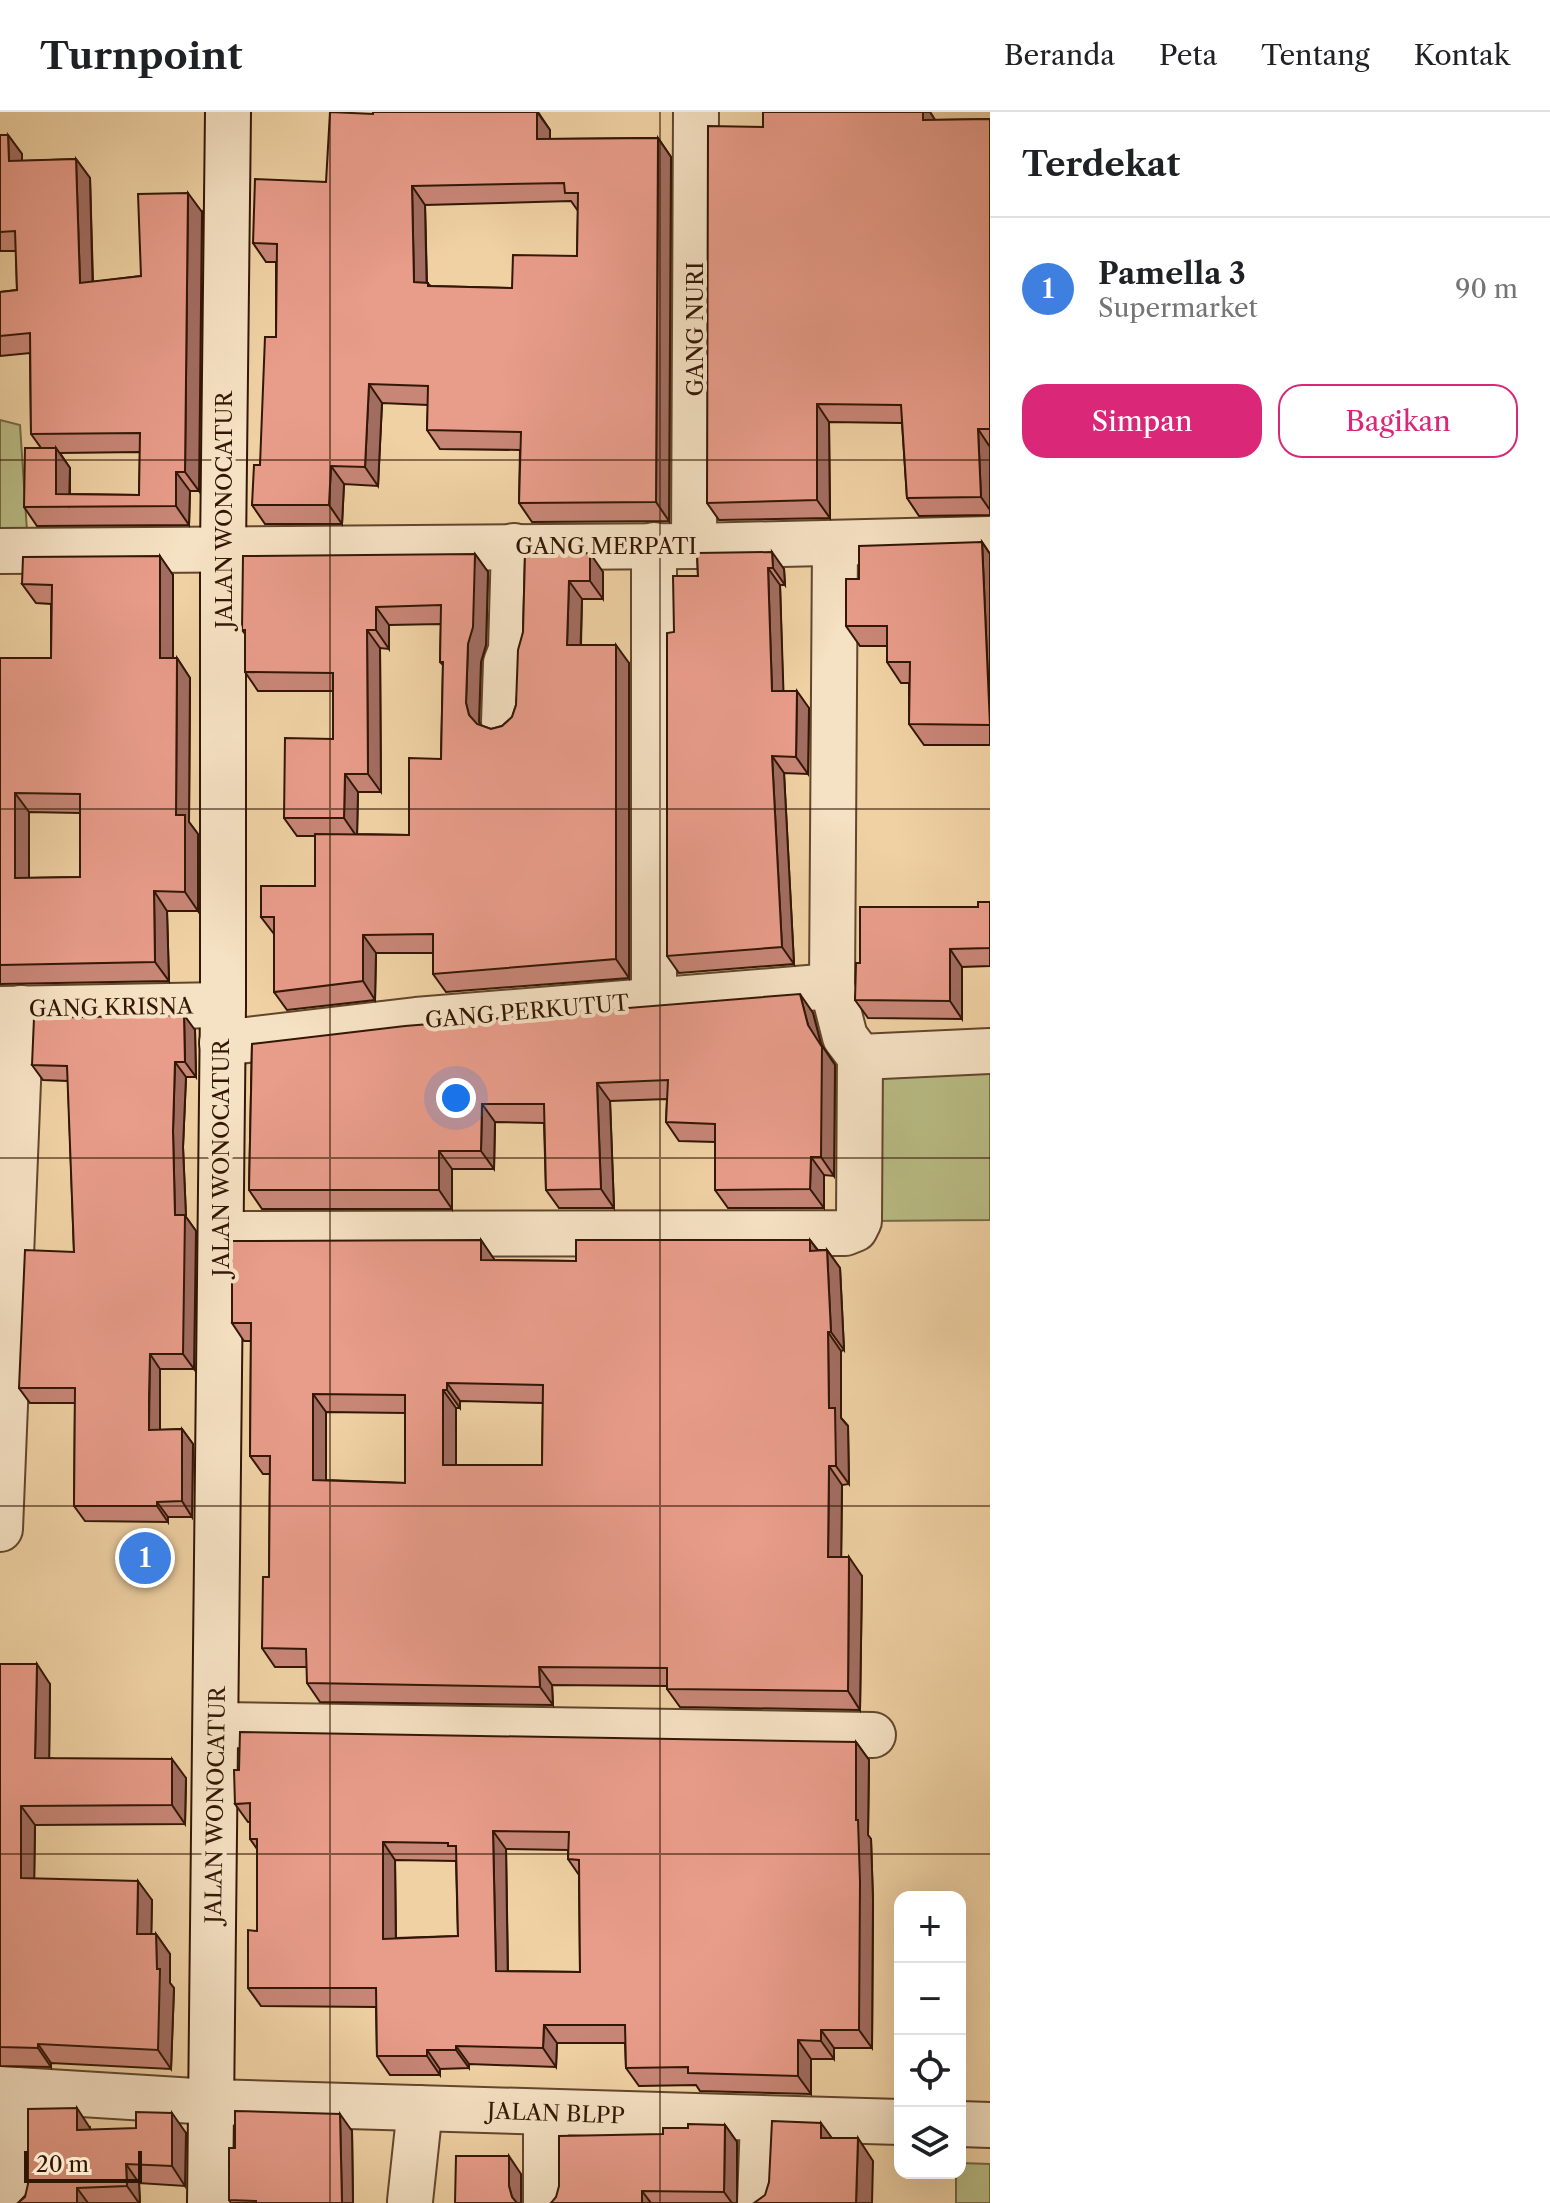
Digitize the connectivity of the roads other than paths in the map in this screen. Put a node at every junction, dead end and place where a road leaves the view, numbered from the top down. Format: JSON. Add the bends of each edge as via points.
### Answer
{"nodes":[{"id":1,"x":228,"y":112,"type":"edge"},
{"id":2,"x":696,"y":112,"type":"edge"},
{"id":3,"x":990,"y":539,"type":"edge"},
{"id":4,"x":835,"y":544,"type":"junction"},
{"id":5,"x":514,"y":546,"type":"junction"},
{"id":6,"x":674,"y":546,"type":"junction"},
{"id":7,"x":223,"y":549,"type":"junction"},
{"id":8,"x":0,"y":551,"type":"edge"},
{"id":9,"x":504,"y":722,"type":"edge"},
{"id":10,"x":832,"y":986,"type":"junction"},
{"id":11,"x":654,"y":1000,"type":"junction"},
{"id":12,"x":10,"y":1009,"type":"edge"},
{"id":13,"x":222,"y":1024,"type":"junction"},
{"id":14,"x":990,"y":1051,"type":"edge"},
{"id":15,"x":860,"y":1057,"type":"junction"},
{"id":16,"x":221,"y":1234,"type":"junction"},
{"id":17,"x":0,"y":1529,"type":"edge"},
{"id":18,"x":216,"y":1725,"type":"junction"},
{"id":19,"x":873,"y":1735,"type":"dead end"},
{"id":20,"x":9,"y":2090,"type":"edge"},
{"id":21,"x":211,"y":2102,"type":"junction"},
{"id":22,"x":420,"y":2108,"type":"junction"},
{"id":23,"x":546,"y":2113,"type":"junction"},
{"id":24,"x":763,"y":2120,"type":"junction"},
{"id":25,"x":894,"y":2122,"type":"edge"},
{"id":26,"x":966,"y":2124,"type":"edge"},
{"id":27,"x":990,"y":2125,"type":"edge"},
{"id":28,"x":410,"y":2201,"type":"dead end"},
{"id":29,"x":17,"y":2203,"type":"edge"},
{"id":30,"x":210,"y":2203,"type":"edge"},
{"id":31,"x":546,"y":2203,"type":"edge"},
{"id":32,"x":760,"y":2203,"type":"edge"}],
"edges":[{"from":1,"to":7,"type":"street","name":"JALAN WONOCATUR"},
{"from":2,"to":6,"type":"street","name":"GANG NURI"},
{"from":3,"to":4,"type":"street","name":"GANG MERPATI"},
{"from":4,"to":6,"type":"street","name":"GANG MERPATI"},
{"from":4,"to":10,"type":"street"},
{"from":5,"to":6,"type":"street","name":"GANG MERPATI"},
{"from":5,"to":7,"type":"street","name":"GANG MERPATI"},
{"from":5,"to":9,"type":"street"},
{"from":6,"to":11,"type":"street","name":"GANG NURI"},
{"from":7,"to":8,"type":"street","name":"GANG MERPATI"},
{"from":7,"to":13,"type":"street","name":"JALAN WONOCATUR"},
{"from":10,"to":11,"type":"street","name":"GANG PERKUTUT"},
{"from":10,"to":15,"type":"street","via":[[845,1037]]},
{"from":11,"to":13,"type":"street","name":"GANG PERKUTUT","via":[[416,1020]]},
{"from":12,"to":13,"type":"street","name":"GANG KRISNA"},
{"from":12,"to":17,"type":"street"},
{"from":13,"to":16,"type":"street","name":"JALAN WONOCATUR"},
{"from":14,"to":15,"type":"street"},
{"from":15,"to":16,"type":"street","via":[[859,1221],[845,1233]]},
{"from":16,"to":18,"type":"street","name":"JALAN WONOCATUR"},
{"from":18,"to":19,"type":"street"},
{"from":18,"to":21,"type":"street","name":"JALAN WONOCATUR"},
{"from":20,"to":21,"type":"street","name":"JALAN BLPP"},
{"from":20,"to":29,"type":"street"},
{"from":21,"to":22,"type":"street","name":"JALAN BLPP"},
{"from":21,"to":30,"type":"street","name":"JALAN WONOCATUR"},
{"from":22,"to":23,"type":"street","name":"JALAN BLPP"},
{"from":22,"to":28,"type":"street"},
{"from":23,"to":24,"type":"street","name":"JALAN BLPP"},
{"from":23,"to":31,"type":"street"},
{"from":24,"to":25,"type":"street","name":"JALAN BLPP"},
{"from":24,"to":32,"type":"street"},
{"from":26,"to":27,"type":"street"}]}
